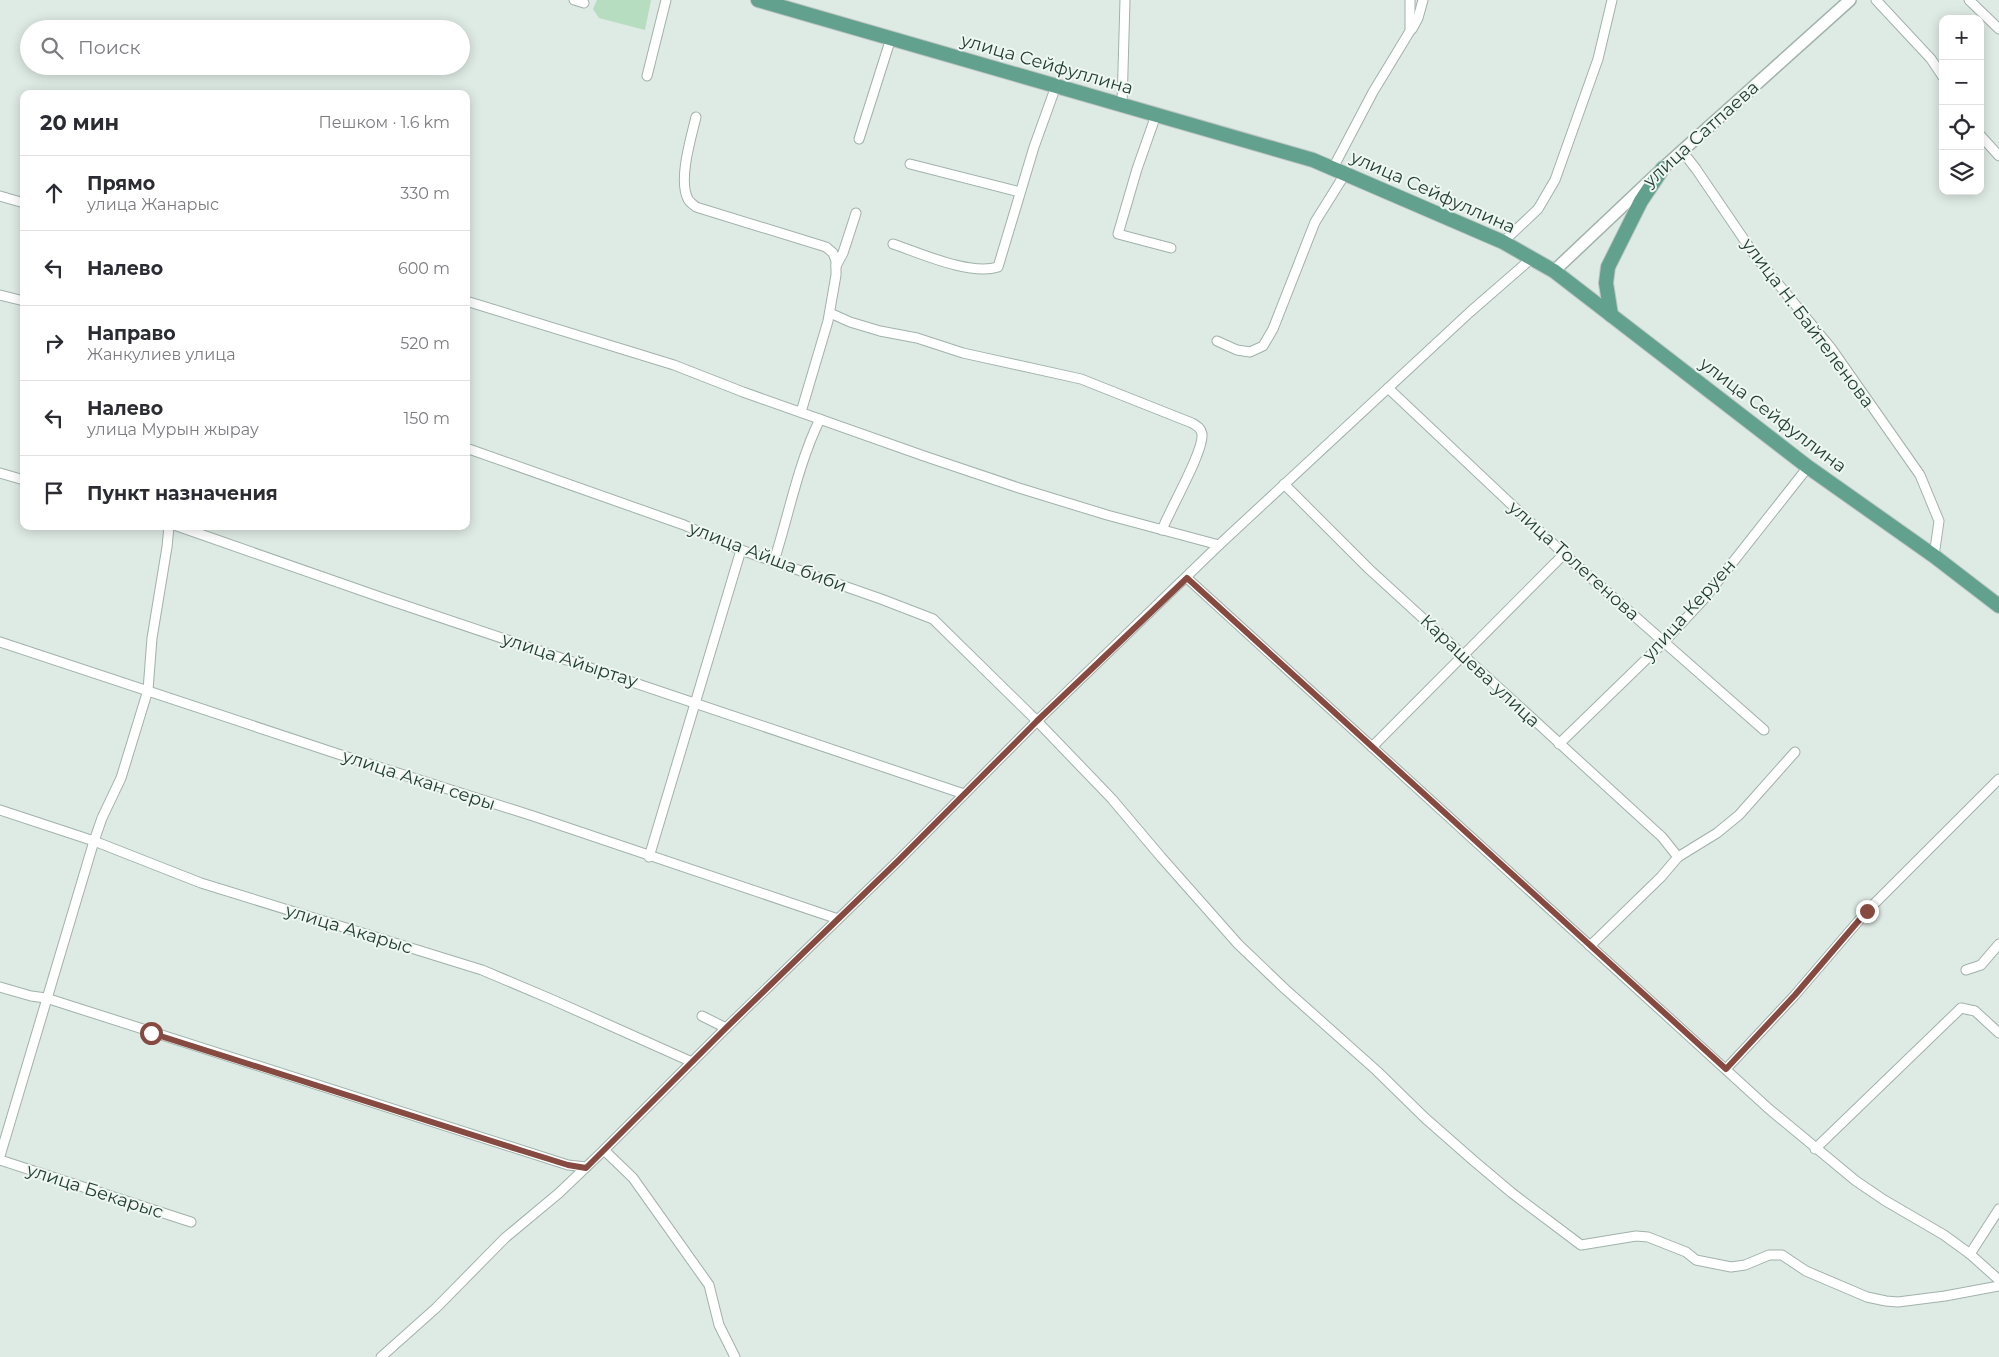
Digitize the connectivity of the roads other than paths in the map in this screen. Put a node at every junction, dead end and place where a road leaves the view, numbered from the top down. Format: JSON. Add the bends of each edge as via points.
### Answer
{"nodes":[{"id":1,"x":574,"y":0,"type":"edge"},
{"id":2,"x":666,"y":0,"type":"edge"},
{"id":3,"x":758,"y":0,"type":"edge"},
{"id":4,"x":1125,"y":0,"type":"edge"},
{"id":5,"x":1410,"y":0,"type":"edge"},
{"id":6,"x":1424,"y":0,"type":"edge"},
{"id":7,"x":1612,"y":0,"type":"edge"},
{"id":8,"x":1850,"y":0,"type":"edge"},
{"id":9,"x":1876,"y":0,"type":"edge"},
{"id":10,"x":1969,"y":0,"type":"edge"},
{"id":11,"x":584,"y":3,"type":"dead end"},
{"id":12,"x":1999,"y":29,"type":"edge"},
{"id":13,"x":1410,"y":31,"type":"junction"},
{"id":14,"x":891,"y":38,"type":"junction"},
{"id":15,"x":1939,"y":72,"type":"edge"},
{"id":16,"x":646,"y":76,"type":"dead end"},
{"id":17,"x":1056,"y":86,"type":"junction"},
{"id":18,"x":1122,"y":105,"type":"junction"},
{"id":19,"x":1156,"y":115,"type":"junction"},
{"id":20,"x":696,"y":117,"type":"dead end"},
{"id":21,"x":859,"y":139,"type":"dead end"},
{"id":22,"x":1984,"y":140,"type":"edge"},
{"id":23,"x":1682,"y":151,"type":"junction"},
{"id":24,"x":1999,"y":156,"type":"edge"},
{"id":25,"x":910,"y":164,"type":"dead end"},
{"id":26,"x":1663,"y":168,"type":"junction"},
{"id":27,"x":1339,"y":171,"type":"junction"},
{"id":28,"x":1020,"y":192,"type":"junction"},
{"id":29,"x":0,"y":196,"type":"edge"},
{"id":30,"x":20,"y":202,"type":"edge"},
{"id":31,"x":856,"y":213,"type":"dead end"},
{"id":32,"x":1503,"y":242,"type":"junction"},
{"id":33,"x":893,"y":244,"type":"dead end"},
{"id":34,"x":1171,"y":248,"type":"dead end"},
{"id":35,"x":1532,"y":258,"type":"junction"},
{"id":36,"x":836,"y":266,"type":"junction"},
{"id":37,"x":1554,"y":270,"type":"junction"},
{"id":38,"x":0,"y":295,"type":"edge"},
{"id":39,"x":20,"y":300,"type":"edge"},
{"id":40,"x":470,"y":302,"type":"edge"},
{"id":41,"x":830,"y":312,"type":"junction"},
{"id":42,"x":1612,"y":315,"type":"junction"},
{"id":43,"x":1217,"y":341,"type":"dead end"},
{"id":44,"x":1388,"y":388,"type":"junction"},
{"id":45,"x":801,"y":412,"type":"junction"},
{"id":46,"x":820,"y":419,"type":"junction"},
{"id":47,"x":470,"y":449,"type":"edge"},
{"id":48,"x":1808,"y":467,"type":"junction"},
{"id":49,"x":0,"y":473,"type":"edge"},
{"id":50,"x":20,"y":479,"type":"edge"},
{"id":51,"x":1284,"y":484,"type":"junction"},
{"id":52,"x":169,"y":530,"type":"edge"},
{"id":53,"x":188,"y":530,"type":"edge"},
{"id":54,"x":1162,"y":530,"type":"junction"},
{"id":55,"x":1219,"y":545,"type":"junction"},
{"id":56,"x":741,"y":550,"type":"junction"},
{"id":57,"x":1564,"y":554,"type":"junction"},
{"id":58,"x":1934,"y":556,"type":"junction"},
{"id":59,"x":774,"y":561,"type":"junction"},
{"id":60,"x":1187,"y":578,"type":"junction"},
{"id":61,"x":1999,"y":606,"type":"edge"},
{"id":62,"x":0,"y":642,"type":"edge"},
{"id":63,"x":1664,"y":642,"type":"junction"},
{"id":64,"x":1464,"y":656,"type":"junction"},
{"id":65,"x":148,"y":690,"type":"junction"},
{"id":66,"x":695,"y":702,"type":"junction"},
{"id":67,"x":1037,"y":721,"type":"junction"},
{"id":68,"x":1764,"y":730,"type":"dead end"},
{"id":69,"x":1559,"y":744,"type":"junction"},
{"id":70,"x":1372,"y":747,"type":"junction"},
{"id":71,"x":1795,"y":752,"type":"dead end"},
{"id":72,"x":1999,"y":779,"type":"edge"},
{"id":73,"x":964,"y":794,"type":"junction"},
{"id":74,"x":0,"y":810,"type":"edge"},
{"id":75,"x":94,"y":841,"type":"junction"},
{"id":76,"x":649,"y":856,"type":"junction"},
{"id":77,"x":1678,"y":858,"type":"junction"},
{"id":78,"x":838,"y":919,"type":"junction"},
{"id":79,"x":1999,"y":944,"type":"edge"},
{"id":80,"x":1590,"y":946,"type":"junction"},
{"id":81,"x":1966,"y":970,"type":"dead end"},
{"id":82,"x":0,"y":987,"type":"edge"},
{"id":83,"x":46,"y":998,"type":"junction"},
{"id":84,"x":702,"y":1016,"type":"dead end"},
{"id":85,"x":726,"y":1028,"type":"junction"},
{"id":86,"x":1999,"y":1033,"type":"edge"},
{"id":87,"x":692,"y":1062,"type":"junction"},
{"id":88,"x":1726,"y":1069,"type":"junction"},
{"id":89,"x":1815,"y":1149,"type":"junction"},
{"id":90,"x":604,"y":1150,"type":"junction"},
{"id":91,"x":0,"y":1156,"type":"edge"},
{"id":92,"x":0,"y":1160,"type":"edge"},
{"id":93,"x":586,"y":1168,"type":"junction"},
{"id":94,"x":1999,"y":1209,"type":"edge"},
{"id":95,"x":191,"y":1222,"type":"dead end"},
{"id":96,"x":1970,"y":1254,"type":"junction"},
{"id":97,"x":1999,"y":1280,"type":"edge"},
{"id":98,"x":1999,"y":1286,"type":"edge"},
{"id":99,"x":382,"y":1357,"type":"edge"},
{"id":100,"x":735,"y":1357,"type":"edge"}],
"edges":[{"from":1,"to":11,"type":"street"},
{"from":2,"to":16,"type":"street"},
{"from":3,"to":14,"type":"main road","name":"улица Сейфуллина"},
{"from":4,"to":18,"type":"street"},
{"from":5,"to":13,"type":"street"},
{"from":6,"to":13,"type":"street"},
{"from":7,"to":32,"type":"street","via":[[1598,59],[1555,180],[1538,209]]},
{"from":8,"to":23,"type":"street","name":"улица Сатпаева"},
{"from":9,"to":15,"type":"street"},
{"from":10,"to":12,"type":"street"},
{"from":13,"to":27,"type":"street","via":[[1373,92]]},
{"from":14,"to":17,"type":"main road","name":"улица Сейфуллина"},
{"from":14,"to":21,"type":"street"},
{"from":17,"to":18,"type":"main road","name":"улица Сейфуллина"},
{"from":17,"to":28,"type":"street"},
{"from":18,"to":19,"type":"main road","name":"улица Сейфуллина"},
{"from":19,"to":27,"type":"main road","name":"улица Сейфуллина","via":[[1313,160]]},
{"from":19,"to":34,"type":"street","via":[[1118,234]]},
{"from":20,"to":36,"type":"street","via":[[685,175],[688,200],[696,207],[826,247],[833,253]]},
{"from":22,"to":24,"type":"street"},
{"from":23,"to":26,"type":"street","name":"улица Сатпаева"},
{"from":23,"to":58,"type":"street","name":"улица Н. Байтеленова","via":[[1756,257],[1831,348],[1920,476],[1939,521]]},
{"from":25,"to":28,"type":"street"},
{"from":26,"to":37,"type":"street","name":"улица Сатпаева"},
{"from":26,"to":42,"type":"main road","via":[[1641,201],[1608,267],[1606,283]]},
{"from":27,"to":32,"type":"main road","name":"улица Сейфуллина"},
{"from":27,"to":43,"type":"street","via":[[1264,346],[1250,352]]},
{"from":28,"to":33,"type":"street","via":[[998,267],[989,270],[961,266]]},
{"from":29,"to":30,"type":"street"},
{"from":31,"to":36,"type":"street"},
{"from":32,"to":35,"type":"main road","name":"улица Сейфуллина"},
{"from":35,"to":37,"type":"main road","name":"улица Сейфуллина"},
{"from":35,"to":44,"type":"street"},
{"from":36,"to":41,"type":"street"},
{"from":37,"to":42,"type":"main road","name":"улица Сейфуллина"},
{"from":38,"to":39,"type":"street"},
{"from":40,"to":45,"type":"street","via":[[674,365]]},
{"from":41,"to":45,"type":"street"},
{"from":41,"to":54,"type":"street","via":[[880,331],[1081,380],[1200,428],[1200,449]]},
{"from":42,"to":48,"type":"main road","name":"улица Сейфуллина"},
{"from":44,"to":51,"type":"street"},
{"from":44,"to":57,"type":"street","name":"улица Толегенова"},
{"from":45,"to":46,"type":"street"},
{"from":46,"to":54,"type":"street","via":[[1019,488]]},
{"from":46,"to":59,"type":"street","via":[[798,476]]},
{"from":47,"to":56,"type":"street","name":"улица Айша биби","via":[[684,525]]},
{"from":48,"to":58,"type":"main road","name":"улица Сейфуллина"},
{"from":48,"to":63,"type":"street","name":"улица Керуен","via":[[1703,600]]},
{"from":49,"to":50,"type":"street"},
{"from":51,"to":55,"type":"street"},
{"from":51,"to":64,"type":"street","name":"Карашева улица","via":[[1369,569]]},
{"from":52,"to":65,"type":"street","via":[[152,638]]},
{"from":53,"to":66,"type":"street","name":"улица Айыртау"},
{"from":54,"to":55,"type":"street"},
{"from":55,"to":60,"type":"street"},
{"from":56,"to":59,"type":"street","name":"улица Айша биби"},
{"from":56,"to":66,"type":"street"},
{"from":57,"to":63,"type":"street","name":"улица Толегенова"},
{"from":57,"to":64,"type":"street"},
{"from":58,"to":61,"type":"main road","name":"улица Сейфуллина"},
{"from":59,"to":67,"type":"street","name":"улица Айша биби","via":[[933,619]]},
{"from":60,"to":67,"type":"street"},
{"from":60,"to":70,"type":"street"},
{"from":62,"to":65,"type":"street","name":"улица Акан серы"},
{"from":63,"to":68,"type":"street","name":"улица Толегенова"},
{"from":63,"to":69,"type":"street","name":"улица Керуен"},
{"from":64,"to":69,"type":"street","name":"Карашева улица"},
{"from":64,"to":70,"type":"street"},
{"from":65,"to":75,"type":"street","via":[[121,778]]},
{"from":65,"to":76,"type":"street","name":"улица Акан серы"},
{"from":66,"to":73,"type":"street","name":"улица Айыртау"},
{"from":66,"to":76,"type":"street"},
{"from":67,"to":73,"type":"street"},
{"from":67,"to":98,"type":"street","name":"улица Айша биби","via":[[1112,799],[1238,944],[1278,983],[1467,1155],[1581,1245],[1648,1237],[1686,1252],[1696,1260],[1731,1266],[1745,1265],[1769,1255],[1782,1255],[1806,1270],[1866,1297],[1886,1301],[1945,1296]]},
{"from":69,"to":77,"type":"street","name":"Карашева улица","via":[[1662,837]]},
{"from":70,"to":80,"type":"street"},
{"from":71,"to":77,"type":"street","via":[[1739,815]]},
{"from":72,"to":88,"type":"street","via":[[1867,911]]},
{"from":73,"to":78,"type":"street"},
{"from":74,"to":75,"type":"street","name":"улица Акарыс"},
{"from":75,"to":83,"type":"street"},
{"from":75,"to":87,"type":"street","name":"улица Акарыс","via":[[201,883],[482,970]]},
{"from":76,"to":78,"type":"street","name":"улица Акан серы"},
{"from":77,"to":80,"type":"street"},
{"from":78,"to":85,"type":"street"},
{"from":79,"to":81,"type":"street","via":[[1981,965]]},
{"from":80,"to":88,"type":"street"},
{"from":82,"to":83,"type":"street"},
{"from":83,"to":91,"type":"street"},
{"from":83,"to":93,"type":"street","via":[[506,1146]]},
{"from":84,"to":85,"type":"street"},
{"from":85,"to":87,"type":"street"},
{"from":86,"to":89,"type":"street","via":[[1975,1011],[1961,1008]]},
{"from":87,"to":90,"type":"street"},
{"from":88,"to":89,"type":"street"},
{"from":89,"to":96,"type":"street","via":[[1856,1181]]},
{"from":90,"to":93,"type":"street"},
{"from":90,"to":100,"type":"street","via":[[633,1178],[709,1285],[720,1325]]},
{"from":92,"to":95,"type":"street","name":"улица Бекарыс"},
{"from":93,"to":99,"type":"street","via":[[505,1238]]},
{"from":94,"to":96,"type":"street"},
{"from":96,"to":97,"type":"street"}]}
